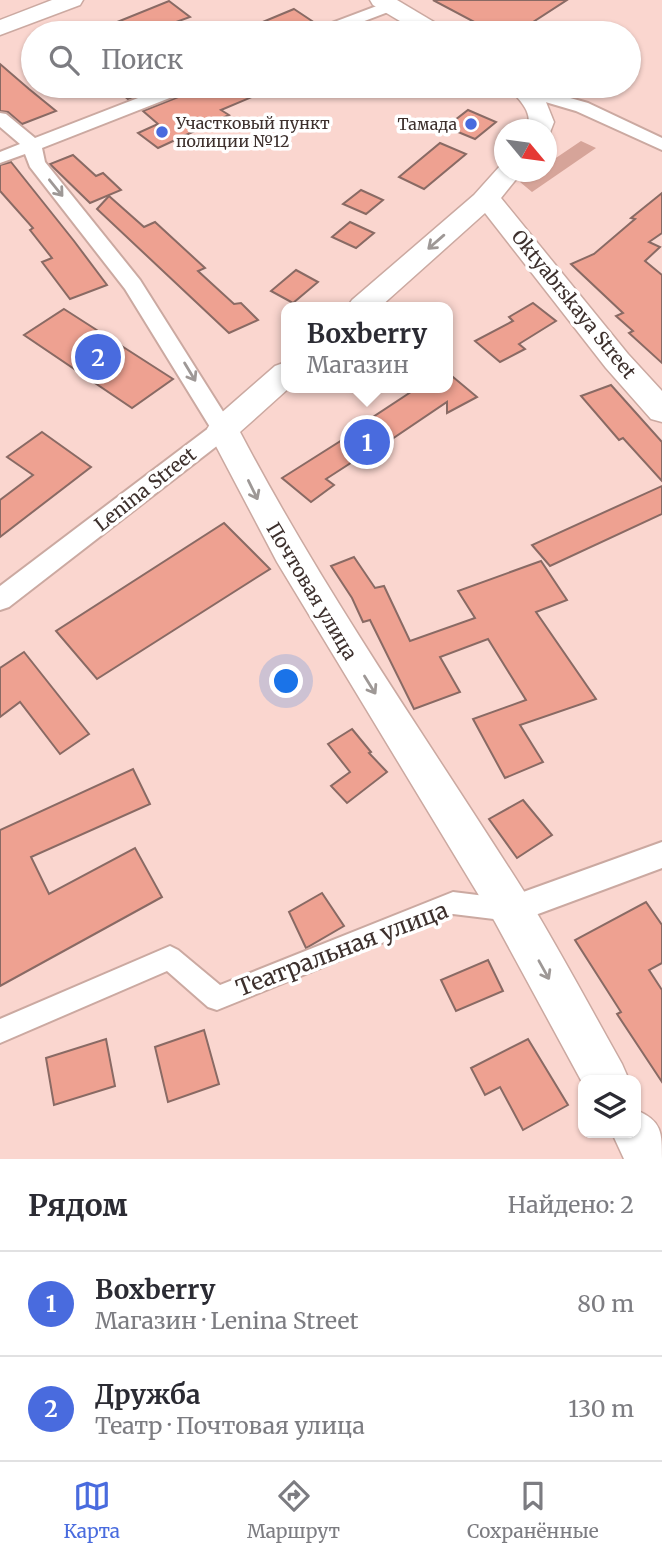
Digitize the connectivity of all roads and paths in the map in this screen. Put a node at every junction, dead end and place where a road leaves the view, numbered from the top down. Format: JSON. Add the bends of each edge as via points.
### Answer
{"nodes":[{"id":1,"x":72,"y":0,"type":"edge"},
{"id":2,"x":386,"y":3,"type":"edge"},
{"id":3,"x":346,"y":21,"type":"edge"},
{"id":4,"x":416,"y":21,"type":"edge"},
{"id":5,"x":0,"y":28,"type":"edge"},
{"id":6,"x":153,"y":98,"type":"edge"},
{"id":7,"x":530,"y":98,"type":"edge"},
{"id":8,"x":554,"y":98,"type":"edge"},
{"id":9,"x":0,"y":118,"type":"edge"},
{"id":10,"x":540,"y":119,"type":"edge"},
{"id":11,"x":32,"y":145,"type":"junction"},
{"id":12,"x":662,"y":145,"type":"edge"},
{"id":13,"x":0,"y":158,"type":"edge"},
{"id":14,"x":500,"y":182,"type":"edge"},
{"id":15,"x":486,"y":197,"type":"junction"},
{"id":16,"x":368,"y":302,"type":"edge"},
{"id":17,"x":281,"y":377,"type":"edge"},
{"id":18,"x":662,"y":411,"type":"edge"},
{"id":19,"x":223,"y":429,"type":"junction"},
{"id":20,"x":0,"y":600,"type":"edge"},
{"id":21,"x":662,"y":855,"type":"edge"},
{"id":22,"x":511,"y":910,"type":"junction"},
{"id":23,"x":0,"y":1031,"type":"edge"},
{"id":24,"x":603,"y":1075,"type":"edge"},
{"id":25,"x":638,"y":1138,"type":"edge"},
{"id":26,"x":650,"y":1159,"type":"edge"}],
"edges":[{"from":1,"to":5,"type":"main road"},
{"from":2,"to":3,"type":"street"},
{"from":2,"to":4,"type":"main road"},
{"from":6,"to":11,"type":"street"},
{"from":7,"to":10,"type":"main road"},
{"from":8,"to":12,"type":"street"},
{"from":9,"to":11,"type":"street","name":"Почтовая улица"},
{"from":11,"to":13,"type":"street"},
{"from":11,"to":19,"type":"street","name":"Почтовая улица","one_way":true,"via":[[36,163],[133,285]]},
{"from":14,"to":15,"type":"main road"},
{"from":15,"to":16,"type":"main road","one_way":true},
{"from":15,"to":18,"type":"main road","name":"Oktyabrskaya Street"},
{"from":17,"to":19,"type":"main road","name":"Lenina Street"},
{"from":19,"to":20,"type":"street","name":"Lenina Street"},
{"from":19,"to":22,"type":"main road","name":"Почтовая улица","one_way":true,"via":[[260,503],[337,634]]},
{"from":21,"to":22,"type":"street","name":"Театральная улица"},
{"from":22,"to":23,"type":"street","name":"Театральная улица","via":[[453,903],[217,998],[170,958]]},
{"from":22,"to":24,"type":"main road","name":"Почтовая улица","one_way":true},
{"from":25,"to":26,"type":"main road"}]}
